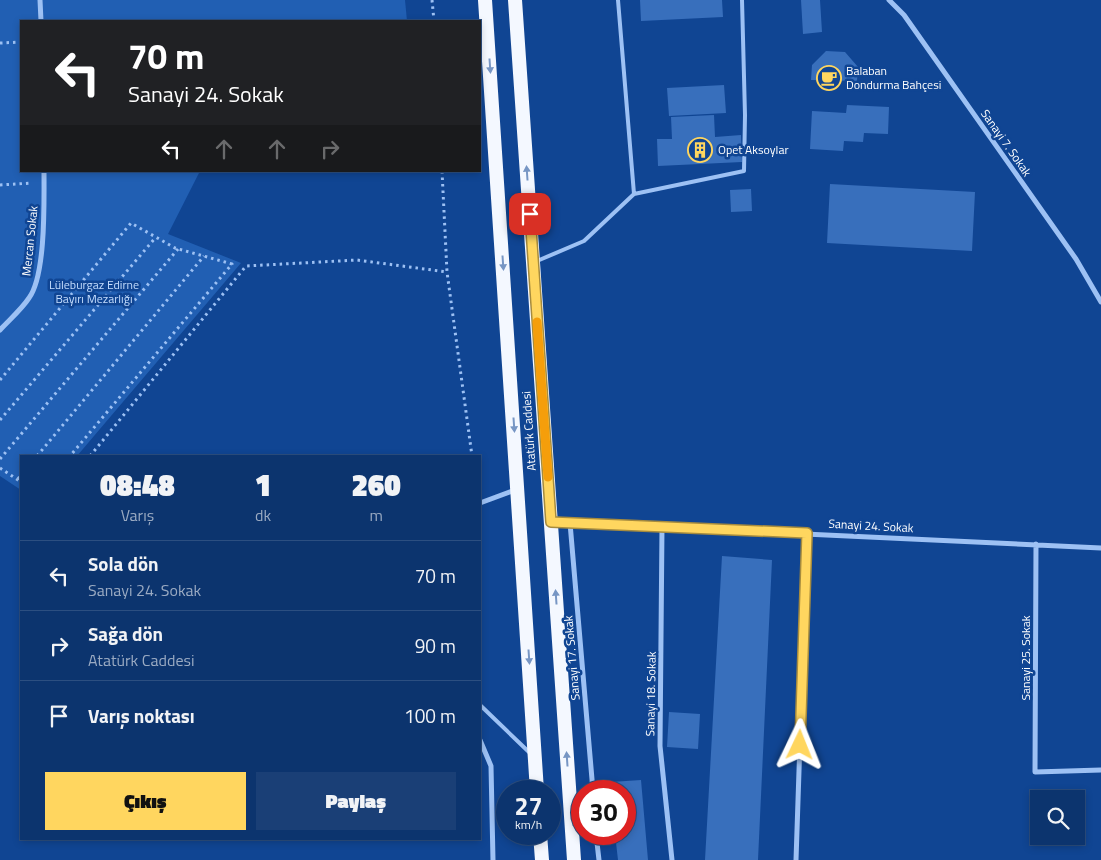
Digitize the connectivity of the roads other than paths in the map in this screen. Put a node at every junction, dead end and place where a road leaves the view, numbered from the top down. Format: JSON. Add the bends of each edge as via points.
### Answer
{"nodes":[{"id":1,"x":40,"y":0,"type":"edge"},
{"id":2,"x":485,"y":0,"type":"edge"},
{"id":3,"x":516,"y":0,"type":"edge"},
{"id":4,"x":618,"y":0,"type":"edge"},
{"id":5,"x":742,"y":0,"type":"edge"},
{"id":6,"x":889,"y":0,"type":"edge"},
{"id":7,"x":40,"y":20,"type":"edge"},
{"id":8,"x":44,"y":172,"type":"edge"},
{"id":9,"x":634,"y":194,"type":"junction"},
{"id":10,"x":532,"y":263,"type":"junction"},
{"id":11,"x":1101,"y":302,"type":"edge"},
{"id":12,"x":0,"y":330,"type":"edge"},
{"id":13,"x":519,"y":489,"type":"junction"},
{"id":14,"x":481,"y":503,"type":"edge"},
{"id":15,"x":551,"y":522,"type":"junction"},
{"id":16,"x":570,"y":523,"type":"junction"},
{"id":17,"x":662,"y":527,"type":"junction"},
{"id":18,"x":807,"y":533,"type":"junction"},
{"id":19,"x":1036,"y":544,"type":"junction"},
{"id":20,"x":1101,"y":548,"type":"edge"},
{"id":21,"x":481,"y":706,"type":"edge"},
{"id":22,"x":481,"y":742,"type":"edge"},
{"id":23,"x":535,"y":758,"type":"junction"},
{"id":24,"x":1101,"y":770,"type":"edge"},
{"id":25,"x":536,"y":780,"type":"edge"},
{"id":26,"x":592,"y":780,"type":"edge"},
{"id":27,"x":541,"y":845,"type":"edge"},
{"id":28,"x":597,"y":845,"type":"edge"},
{"id":29,"x":493,"y":860,"type":"edge"},
{"id":30,"x":542,"y":860,"type":"edge"},
{"id":31,"x":574,"y":860,"type":"edge"},
{"id":32,"x":598,"y":860,"type":"edge"},
{"id":33,"x":672,"y":860,"type":"edge"},
{"id":34,"x":796,"y":860,"type":"edge"}],
"edges":[{"from":1,"to":7,"type":"street"},
{"from":2,"to":13,"type":"highway","name":"Atatürk Caddesi","one_way":true},
{"from":10,"to":3,"type":"highway","name":"Atatürk Caddesi","one_way":true},
{"from":4,"to":9,"type":"lane"},
{"from":5,"to":9,"type":"lane","via":[[744,172]]},
{"from":6,"to":11,"type":"street","name":"Sanayi 7. Sokak","via":[[904,15],[1070,251]]},
{"from":8,"to":12,"type":"street","name":"Mercan Sokak","via":[[39,274],[30,298]]},
{"from":9,"to":10,"type":"lane","via":[[584,241]]},
{"from":10,"to":15,"type":"highway","name":"Atatürk Caddesi"},
{"from":13,"to":14,"type":"street"},
{"from":13,"to":23,"type":"highway","name":"Atatürk Caddesi","one_way":true},
{"from":15,"to":16,"type":"street","name":"Sanayi 24. Sokak"},
{"from":31,"to":15,"type":"highway","name":"Atatürk Caddesi","one_way":true},
{"from":16,"to":17,"type":"street","name":"Sanayi 24. Sokak"},
{"from":16,"to":26,"type":"street","name":"Sanayi 17. Sokak"},
{"from":17,"to":18,"type":"street","name":"Sanayi 24. Sokak"},
{"from":17,"to":33,"type":"street","name":"Sanayi 18. Sokak","via":[[660,746]]},
{"from":18,"to":19,"type":"street","name":"Sanayi 24. Sokak"},
{"from":18,"to":34,"type":"street"},
{"from":19,"to":20,"type":"street","name":"Sanayi 24. Sokak"},
{"from":19,"to":24,"type":"street","name":"Sanayi 25. Sokak","via":[[1035,772]]},
{"from":21,"to":23,"type":"lane"},
{"from":22,"to":29,"type":"street","via":[[491,766]]},
{"from":23,"to":25,"type":"highway","name":"Atatürk Caddesi"},
{"from":27,"to":30,"type":"highway"},
{"from":28,"to":32,"type":"street"}]}
